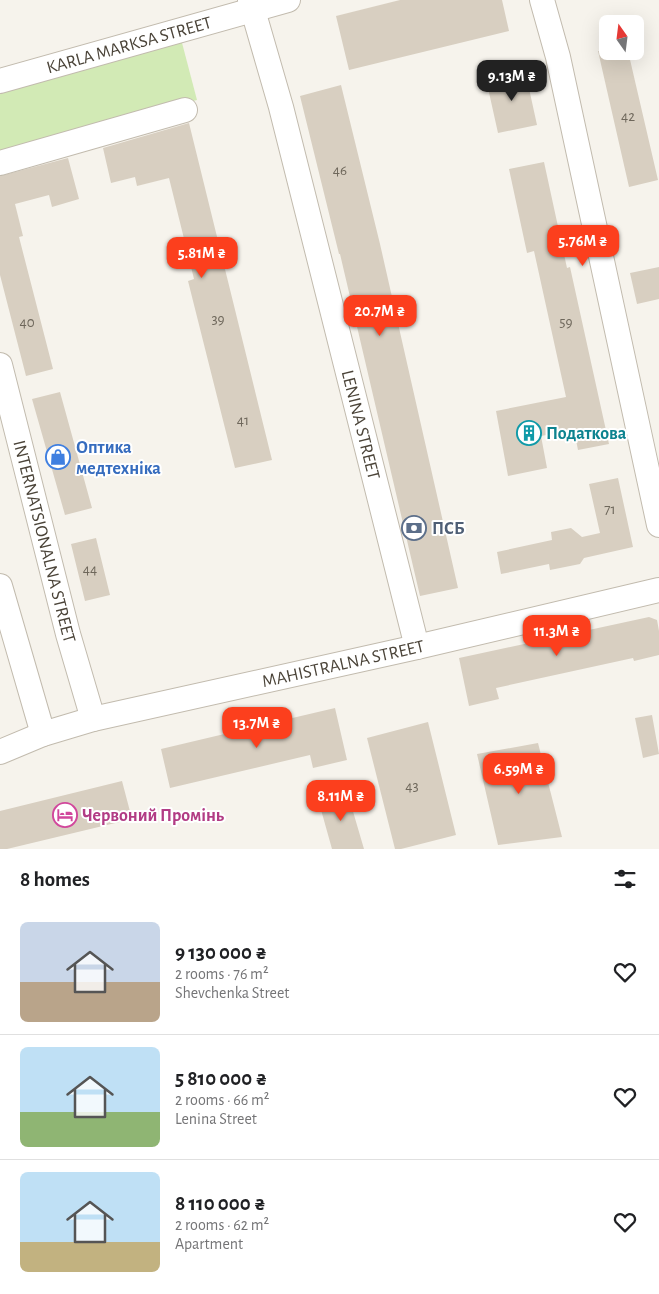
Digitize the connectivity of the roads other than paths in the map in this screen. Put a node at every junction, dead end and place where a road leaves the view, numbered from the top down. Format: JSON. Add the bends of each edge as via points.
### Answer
{"nodes":[{"id":1,"x":288,"y":0,"type":"edge"},
{"id":2,"x":542,"y":0,"type":"edge"},
{"id":3,"x":251,"y":4,"type":"edge"},
{"id":4,"x":0,"y":81,"type":"edge"},
{"id":5,"x":185,"y":110,"type":"dead end"},
{"id":6,"x":0,"y":163,"type":"edge"},
{"id":7,"x":0,"y":364,"type":"edge"},
{"id":8,"x":659,"y":525,"type":"edge"},
{"id":9,"x":0,"y":586,"type":"edge"},
{"id":10,"x":659,"y":590,"type":"edge"},
{"id":11,"x":417,"y":647,"type":"junction"},
{"id":12,"x":93,"y":719,"type":"junction"},
{"id":13,"x":43,"y":734,"type":"junction"},
{"id":14,"x":0,"y":752,"type":"edge"}],
"edges":[{"from":1,"to":3,"type":"street","name":"KARLA MARKSA STREET"},
{"from":2,"to":8,"type":"street","via":[[558,57]]},
{"from":3,"to":4,"type":"street","name":"KARLA MARKSA STREET"},
{"from":3,"to":11,"type":"street","name":"LENINA STREET","via":[[283,116]]},
{"from":5,"to":6,"type":"street"},
{"from":7,"to":12,"type":"street","name":"INTERNATSIONALNA STREET","via":[[68,634]]},
{"from":9,"to":13,"type":"street"},
{"from":10,"to":11,"type":"street","name":"MAHISTRALNA STREET"},
{"from":11,"to":12,"type":"street","name":"MAHISTRALNA STREET"},
{"from":12,"to":13,"type":"street","name":"MAHISTRALNA STREET"},
{"from":13,"to":14,"type":"street","name":"MAHISTRALNA STREET"}]}
